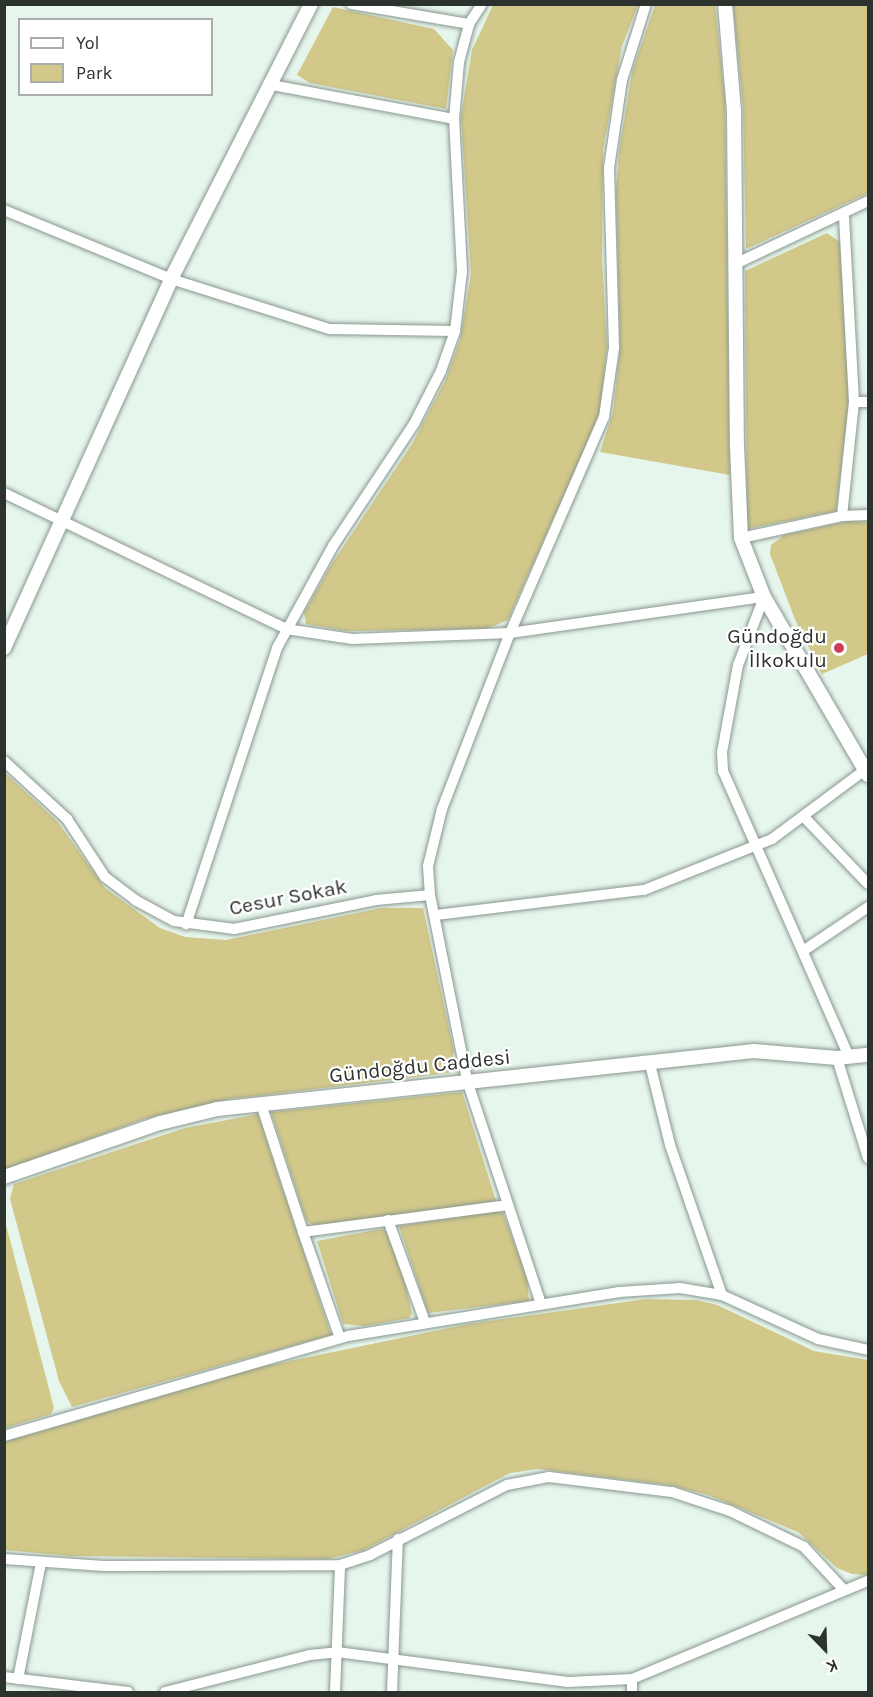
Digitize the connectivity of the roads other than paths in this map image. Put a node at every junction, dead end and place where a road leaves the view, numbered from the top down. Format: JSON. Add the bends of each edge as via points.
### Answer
{"nodes":[{"id":1,"x":311,"y":4,"type":"edge"},
{"id":2,"x":351,"y":4,"type":"edge"},
{"id":3,"x":482,"y":4,"type":"edge"},
{"id":4,"x":646,"y":4,"type":"edge"},
{"id":5,"x":724,"y":4,"type":"edge"},
{"id":6,"x":469,"y":24,"type":"junction"},
{"id":7,"x":272,"y":85,"type":"junction"},
{"id":8,"x":454,"y":119,"type":"junction"},
{"id":9,"x":868,"y":201,"type":"edge"},
{"id":10,"x":4,"y":210,"type":"edge"},
{"id":11,"x":844,"y":215,"type":"junction"},
{"id":12,"x":735,"y":264,"type":"junction"},
{"id":13,"x":171,"y":279,"type":"junction"},
{"id":14,"x":455,"y":331,"type":"junction"},
{"id":15,"x":854,"y":402,"type":"junction"},
{"id":16,"x":868,"y":402,"type":"edge"},
{"id":17,"x":4,"y":493,"type":"edge"},
{"id":18,"x":868,"y":515,"type":"edge"},
{"id":19,"x":842,"y":516,"type":"junction"},
{"id":20,"x":62,"y":521,"type":"junction"},
{"id":21,"x":741,"y":538,"type":"junction"},
{"id":22,"x":764,"y":597,"type":"junction"},
{"id":23,"x":285,"y":629,"type":"junction"},
{"id":24,"x":510,"y":633,"type":"junction"},
{"id":25,"x":4,"y":648,"type":"edge"},
{"id":26,"x":4,"y":762,"type":"edge"},
{"id":27,"x":867,"y":773,"type":"edge"},
{"id":28,"x":805,"y":818,"type":"junction"},
{"id":29,"x":754,"y":848,"type":"junction"},
{"id":30,"x":868,"y":884,"type":"edge"},
{"id":31,"x":430,"y":895,"type":"junction"},
{"id":32,"x":868,"y":907,"type":"edge"},
{"id":33,"x":436,"y":915,"type":"junction"},
{"id":34,"x":186,"y":924,"type":"junction"},
{"id":35,"x":803,"y":951,"type":"junction"},
{"id":36,"x":868,"y":1056,"type":"edge"},
{"id":37,"x":843,"y":1058,"type":"junction"},
{"id":38,"x":650,"y":1064,"type":"junction"},
{"id":39,"x":466,"y":1080,"type":"junction"},
{"id":40,"x":261,"y":1104,"type":"junction"},
{"id":41,"x":868,"y":1158,"type":"edge"},
{"id":42,"x":4,"y":1177,"type":"edge"},
{"id":43,"x":507,"y":1205,"type":"junction"},
{"id":44,"x":388,"y":1220,"type":"junction"},
{"id":45,"x":303,"y":1232,"type":"junction"},
{"id":46,"x":722,"y":1295,"type":"junction"},
{"id":47,"x":541,"y":1304,"type":"junction"},
{"id":48,"x":425,"y":1322,"type":"junction"},
{"id":49,"x":340,"y":1338,"type":"junction"},
{"id":50,"x":868,"y":1350,"type":"edge"},
{"id":51,"x":4,"y":1436,"type":"edge"},
{"id":52,"x":398,"y":1539,"type":"junction"},
{"id":53,"x":4,"y":1559,"type":"edge"},
{"id":54,"x":41,"y":1563,"type":"junction"},
{"id":55,"x":340,"y":1565,"type":"junction"},
{"id":56,"x":868,"y":1581,"type":"edge"},
{"id":57,"x":844,"y":1590,"type":"junction"},
{"id":58,"x":337,"y":1652,"type":"junction"},
{"id":59,"x":393,"y":1659,"type":"junction"},
{"id":60,"x":4,"y":1677,"type":"edge"},
{"id":61,"x":18,"y":1678,"type":"junction"},
{"id":62,"x":632,"y":1678,"type":"junction"},
{"id":63,"x":128,"y":1692,"type":"edge"},
{"id":64,"x":165,"y":1692,"type":"edge"},
{"id":65,"x":335,"y":1692,"type":"edge"},
{"id":66,"x":392,"y":1692,"type":"edge"},
{"id":67,"x":632,"y":1692,"type":"edge"}],
"edges":[{"from":1,"to":7,"type":"street"},
{"from":2,"to":6,"type":"street"},
{"from":3,"to":6,"type":"street"},
{"from":4,"to":24,"type":"street","via":[[622,80],[610,157],[614,348],[604,417]]},
{"from":5,"to":12,"type":"street","via":[[734,111]]},
{"from":6,"to":8,"type":"street","via":[[459,63]]},
{"from":7,"to":8,"type":"street"},
{"from":7,"to":13,"type":"street"},
{"from":8,"to":14,"type":"street","via":[[462,272]]},
{"from":9,"to":11,"type":"street"},
{"from":10,"to":13,"type":"street"},
{"from":11,"to":12,"type":"street"},
{"from":11,"to":15,"type":"street"},
{"from":12,"to":21,"type":"street"},
{"from":13,"to":14,"type":"street","via":[[330,329]]},
{"from":13,"to":20,"type":"street"},
{"from":14,"to":23,"type":"street","via":[[441,371],[414,424],[333,546]]},
{"from":15,"to":16,"type":"street"},
{"from":15,"to":19,"type":"street"},
{"from":17,"to":20,"type":"street"},
{"from":18,"to":19,"type":"street"},
{"from":19,"to":21,"type":"street"},
{"from":20,"to":23,"type":"street"},
{"from":20,"to":25,"type":"street"},
{"from":21,"to":22,"type":"street"},
{"from":22,"to":24,"type":"street"},
{"from":22,"to":27,"type":"street"},
{"from":22,"to":29,"type":"street","via":[[738,665],[722,752],[726,779]]},
{"from":23,"to":24,"type":"street","via":[[352,639]]},
{"from":23,"to":34,"type":"street"},
{"from":24,"to":31,"type":"street","via":[[442,810],[428,866]]},
{"from":26,"to":34,"type":"street","name":"Cesur Sokak","via":[[67,819],[105,877],[146,906]]},
{"from":27,"to":28,"type":"street"},
{"from":28,"to":29,"type":"street"},
{"from":28,"to":30,"type":"street"},
{"from":29,"to":33,"type":"street","via":[[626,893]]},
{"from":29,"to":35,"type":"street"},
{"from":31,"to":33,"type":"street"},
{"from":31,"to":34,"type":"street","name":"Cesur Sokak","via":[[338,907],[253,927],[217,930]]},
{"from":32,"to":35,"type":"street"},
{"from":33,"to":39,"type":"street"},
{"from":35,"to":37,"type":"street"},
{"from":36,"to":37,"type":"street","name":"Gündoğdu Caddesi"},
{"from":37,"to":38,"type":"street","name":"Gündoğdu Caddesi","via":[[754,1051]]},
{"from":37,"to":41,"type":"street"},
{"from":38,"to":39,"type":"street","name":"Gündoğdu Caddesi"},
{"from":38,"to":46,"type":"street","via":[[670,1145]]},
{"from":39,"to":40,"type":"street","name":"Gündoğdu Caddesi"},
{"from":39,"to":43,"type":"street"},
{"from":40,"to":42,"type":"street","name":"Gündoğdu Caddesi","via":[[217,1109],[160,1123]]},
{"from":40,"to":45,"type":"street"},
{"from":43,"to":44,"type":"street"},
{"from":43,"to":47,"type":"street"},
{"from":44,"to":45,"type":"street"},
{"from":44,"to":48,"type":"street"},
{"from":45,"to":49,"type":"street"},
{"from":46,"to":47,"type":"street","via":[[657,1288]]},
{"from":46,"to":50,"type":"street","via":[[818,1339]]},
{"from":47,"to":48,"type":"street"},
{"from":48,"to":49,"type":"street"},
{"from":49,"to":51,"type":"street"},
{"from":52,"to":55,"type":"street"},
{"from":52,"to":57,"type":"street","via":[[507,1485],[549,1477],[672,1492],[730,1510],[804,1547]]},
{"from":52,"to":59,"type":"street"},
{"from":53,"to":54,"type":"street"},
{"from":54,"to":55,"type":"street"},
{"from":54,"to":61,"type":"street"},
{"from":55,"to":58,"type":"street"},
{"from":56,"to":57,"type":"street"},
{"from":57,"to":62,"type":"street"},
{"from":58,"to":59,"type":"street"},
{"from":58,"to":64,"type":"street","via":[[299,1657]]},
{"from":58,"to":65,"type":"street"},
{"from":59,"to":62,"type":"street","via":[[568,1682]]},
{"from":59,"to":66,"type":"street"},
{"from":60,"to":61,"type":"street"},
{"from":61,"to":63,"type":"street"},
{"from":62,"to":67,"type":"street"}]}
